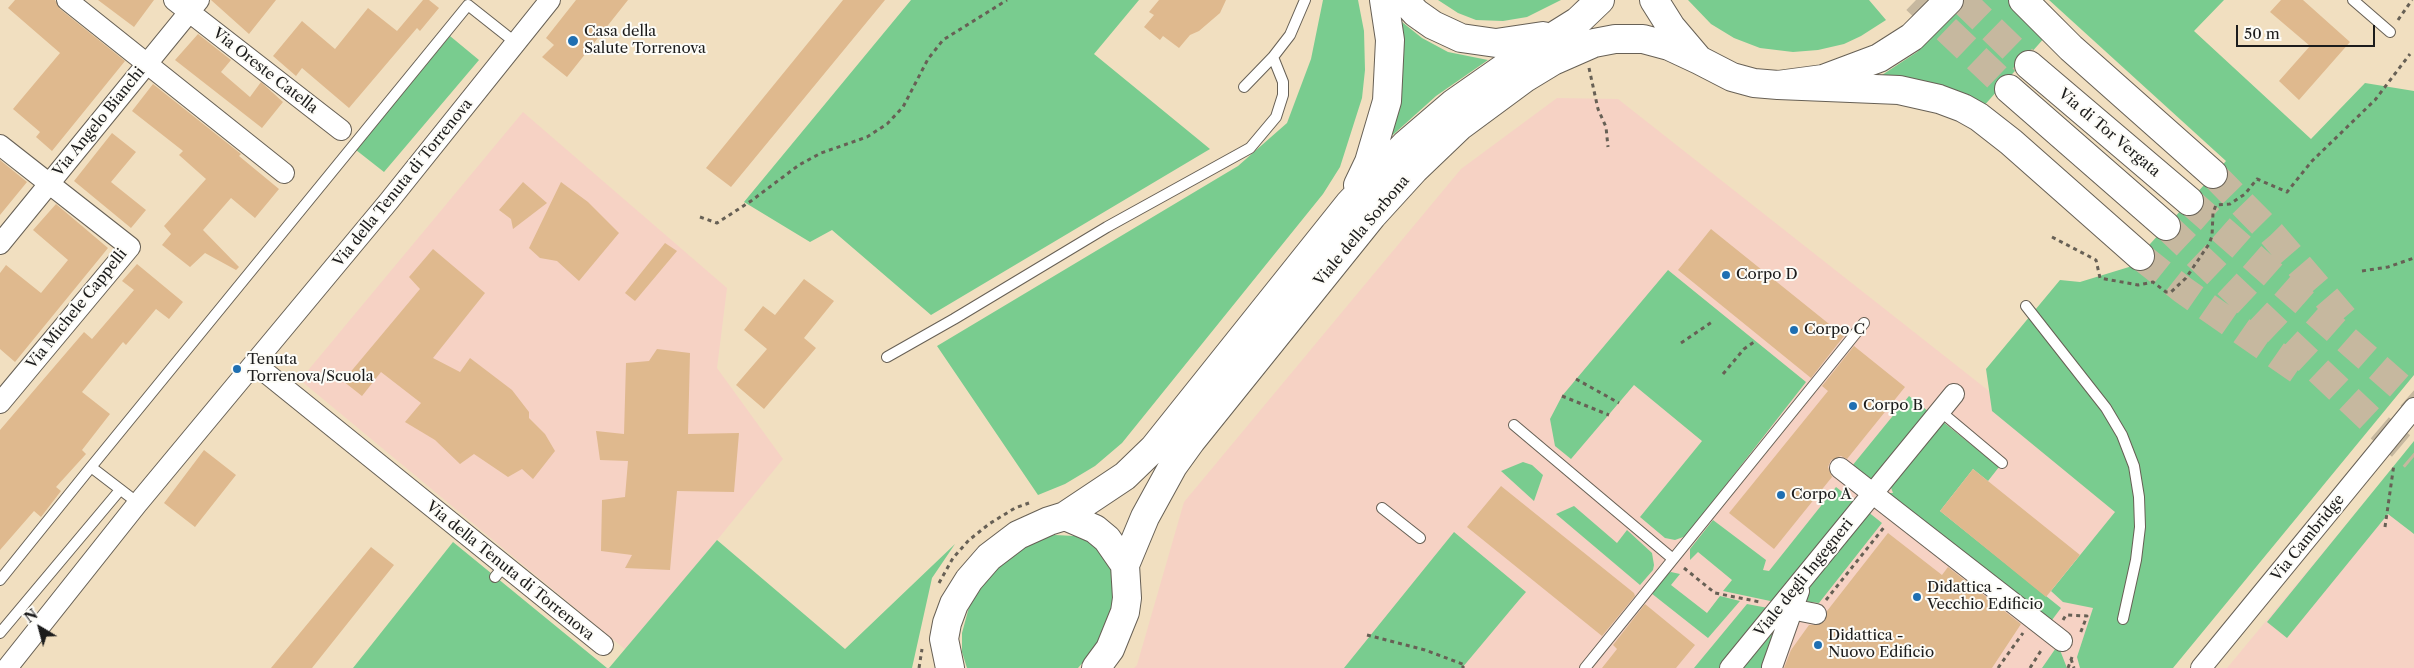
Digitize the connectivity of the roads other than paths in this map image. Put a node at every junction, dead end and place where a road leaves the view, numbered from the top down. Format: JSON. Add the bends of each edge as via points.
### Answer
{"nodes":[{"id":1,"x":67,"y":0,"type":"edge"},
{"id":2,"x":550,"y":0,"type":"edge"},
{"id":3,"x":1305,"y":0,"type":"edge"},
{"id":4,"x":1384,"y":0,"type":"edge"},
{"id":5,"x":1404,"y":0,"type":"edge"},
{"id":6,"x":1600,"y":0,"type":"edge"},
{"id":7,"x":1654,"y":0,"type":"edge"},
{"id":8,"x":1949,"y":0,"type":"edge"},
{"id":9,"x":2023,"y":0,"type":"edge"},
{"id":10,"x":2353,"y":0,"type":"edge"},
{"id":11,"x":188,"y":4,"type":"edge"},
{"id":12,"x":2390,"y":32,"type":"road end"},
{"id":13,"x":1559,"y":34,"type":"junction"},
{"id":14,"x":516,"y":43,"type":"junction"},
{"id":15,"x":1273,"y":57,"type":"junction"},
{"id":16,"x":1699,"y":60,"type":"junction"},
{"id":17,"x":146,"y":64,"type":"junction"},
{"id":18,"x":2029,"y":65,"type":"tunnel mouth"},
{"id":19,"x":1778,"y":85,"type":"junction"},
{"id":20,"x":1244,"y":87,"type":"dead end"},
{"id":21,"x":2008,"y":89,"type":"tunnel mouth"},
{"id":22,"x":341,"y":130,"type":"dead end"},
{"id":23,"x":0,"y":145,"type":"edge"},
{"id":24,"x":284,"y":173,"type":"dead end"},
{"id":25,"x":2213,"y":174,"type":"tunnel mouth"},
{"id":26,"x":49,"y":184,"type":"junction"},
{"id":27,"x":2189,"y":201,"type":"tunnel mouth"},
{"id":28,"x":1349,"y":204,"type":"junction"},
{"id":29,"x":2166,"y":226,"type":"tunnel mouth"},
{"id":30,"x":0,"y":244,"type":"edge"},
{"id":31,"x":2140,"y":256,"type":"tunnel mouth"},
{"id":32,"x":2026,"y":306,"type":"dead end"},
{"id":33,"x":1864,"y":323,"type":"dead end"},
{"id":34,"x":887,"y":357,"type":"dead end"},
{"id":35,"x":255,"y":364,"type":"junction"},
{"id":36,"x":1954,"y":394,"type":"dead end"},
{"id":37,"x":0,"y":403,"type":"edge"},
{"id":38,"x":2414,"y":408,"type":"edge"},
{"id":39,"x":1940,"y":411,"type":"junction"},
{"id":40,"x":1514,"y":425,"type":"dead end"},
{"id":41,"x":2002,"y":463,"type":"dead end"},
{"id":42,"x":91,"y":467,"type":"junction"},
{"id":43,"x":1840,"y":468,"type":"dead end"},
{"id":44,"x":120,"y":490,"type":"junction"},
{"id":45,"x":1873,"y":494,"type":"junction"},
{"id":46,"x":138,"y":503,"type":"junction"},
{"id":47,"x":1382,"y":508,"type":"dead end"},
{"id":48,"x":1065,"y":516,"type":"junction"},
{"id":49,"x":1420,"y":538,"type":"dead end"},
{"id":50,"x":1673,"y":559,"type":"junction"},
{"id":51,"x":1125,"y":565,"type":"junction"},
{"id":52,"x":0,"y":580,"type":"edge"},
{"id":53,"x":1786,"y":608,"type":"junction"},
{"id":54,"x":1816,"y":614,"type":"road end"},
{"id":55,"x":2123,"y":619,"type":"dead end"},
{"id":56,"x":0,"y":633,"type":"edge"},
{"id":57,"x":934,"y":641,"type":"junction"},
{"id":58,"x":2062,"y":641,"type":"dead end"},
{"id":59,"x":602,"y":645,"type":"dead end"},
{"id":60,"x":1772,"y":667,"type":"dead end"},
{"id":61,"x":7,"y":668,"type":"edge"},
{"id":62,"x":942,"y":668,"type":"edge"},
{"id":63,"x":950,"y":668,"type":"edge"},
{"id":64,"x":1096,"y":668,"type":"edge"},
{"id":65,"x":1585,"y":668,"type":"edge"},
{"id":66,"x":1730,"y":668,"type":"edge"},
{"id":67,"x":2201,"y":668,"type":"edge"}],
"edges":[{"from":1,"to":17,"type":"street"},
{"from":2,"to":14,"type":"street","name":"Via della Tenuta di Torrenova"},
{"from":3,"to":15,"type":"lane","via":[[1290,35]]},
{"from":4,"to":28,"type":"street","via":[[1390,40],[1387,101],[1369,162]]},
{"from":5,"to":13,"type":"street","via":[[1432,25],[1472,40],[1506,42]]},
{"from":6,"to":13,"type":"street","name":"Viale della Sorbona"},
{"from":7,"to":16,"type":"street","via":[[1671,27]]},
{"from":8,"to":19,"type":"street","via":[[1912,37],[1879,58],[1823,79]]},
{"from":9,"to":25,"type":"street","via":[[2071,48]]},
{"from":10,"to":12,"type":"lane"},
{"from":11,"to":17,"type":"street","name":"Via Angelo Bianchi"},
{"from":11,"to":22,"type":"street","name":"Via Oreste Catella"},
{"from":13,"to":28,"type":"street","name":"Viale della Sorbona","via":[[1454,103],[1404,145]]},
{"from":14,"to":35,"type":"street","name":"Via della Tenuta di Torrenova"},
{"from":14,"to":42,"type":"lane","via":[[468,4]]},
{"from":15,"to":20,"type":"lane"},
{"from":15,"to":34,"type":"lane","via":[[1283,82],[1283,95],[1276,117],[1250,148],[1107,227]]},
{"from":16,"to":19,"type":"street","name":"Viale della Sorbona","via":[[1732,77]]},
{"from":16,"to":51,"type":"street","name":"Viale della Sorbona","via":[[1670,46],[1643,39],[1605,40],[1585,46],[1540,69],[1474,115],[1414,170],[1372,216],[1191,441],[1145,517]]},
{"from":17,"to":24,"type":"street"},
{"from":17,"to":26,"type":"street","name":"Via Angelo Bianchi"},
{"from":18,"to":27,"type":"street","name":"Via di Tor Vergata"},
{"from":19,"to":31,"type":"street","via":[[1899,90],[1963,108],[2011,142]]},
{"from":21,"to":29,"type":"street"},
{"from":23,"to":26,"type":"street"},
{"from":26,"to":30,"type":"street","name":"Via Angelo Bianchi"},
{"from":26,"to":37,"type":"street","name":"Via Michele Cappelli","via":[[130,247]]},
{"from":28,"to":48,"type":"street","name":"Viale della Sorbona","via":[[1154,448],[1125,476]]},
{"from":32,"to":55,"type":"lane","via":[[2106,408],[2122,435],[2134,466],[2140,527]]},
{"from":33,"to":50,"type":"lane"},
{"from":35,"to":46,"type":"street","name":"Via della Tenuta di Torrenova"},
{"from":35,"to":59,"type":"street","name":"Via della Tenuta di Torrenova","via":[[499,571]]},
{"from":36,"to":39,"type":"street","name":"Viale degli Ingegneri"},
{"from":38,"to":67,"type":"street","name":"Via Cambridge"},
{"from":39,"to":41,"type":"lane"},
{"from":39,"to":45,"type":"street","name":"Viale degli Ingegneri"},
{"from":40,"to":50,"type":"lane"},
{"from":42,"to":44,"type":"lane"},
{"from":42,"to":52,"type":"lane"},
{"from":43,"to":45,"type":"street"},
{"from":44,"to":46,"type":"lane"},
{"from":44,"to":56,"type":"lane"},
{"from":45,"to":53,"type":"street","name":"Viale degli Ingegneri","via":[[1804,577]]},
{"from":45,"to":58,"type":"street"},
{"from":46,"to":61,"type":"street","name":"Via della Tenuta di Torrenova"},
{"from":47,"to":49,"type":"lane"},
{"from":48,"to":51,"type":"street","via":[[1101,534]]},
{"from":48,"to":57,"type":"street","name":"Viale della Sorbona","via":[[1018,535],[982,564],[954,604],[947,623]]},
{"from":50,"to":65,"type":"lane"},
{"from":51,"to":64,"type":"street","via":[[1125,612],[1110,649]]},
{"from":53,"to":54,"type":"street"},
{"from":53,"to":60,"type":"street"},
{"from":53,"to":66,"type":"street","name":"Viale degli Ingegneri"},
{"from":57,"to":62,"type":"street"},
{"from":57,"to":63,"type":"street"}]}
